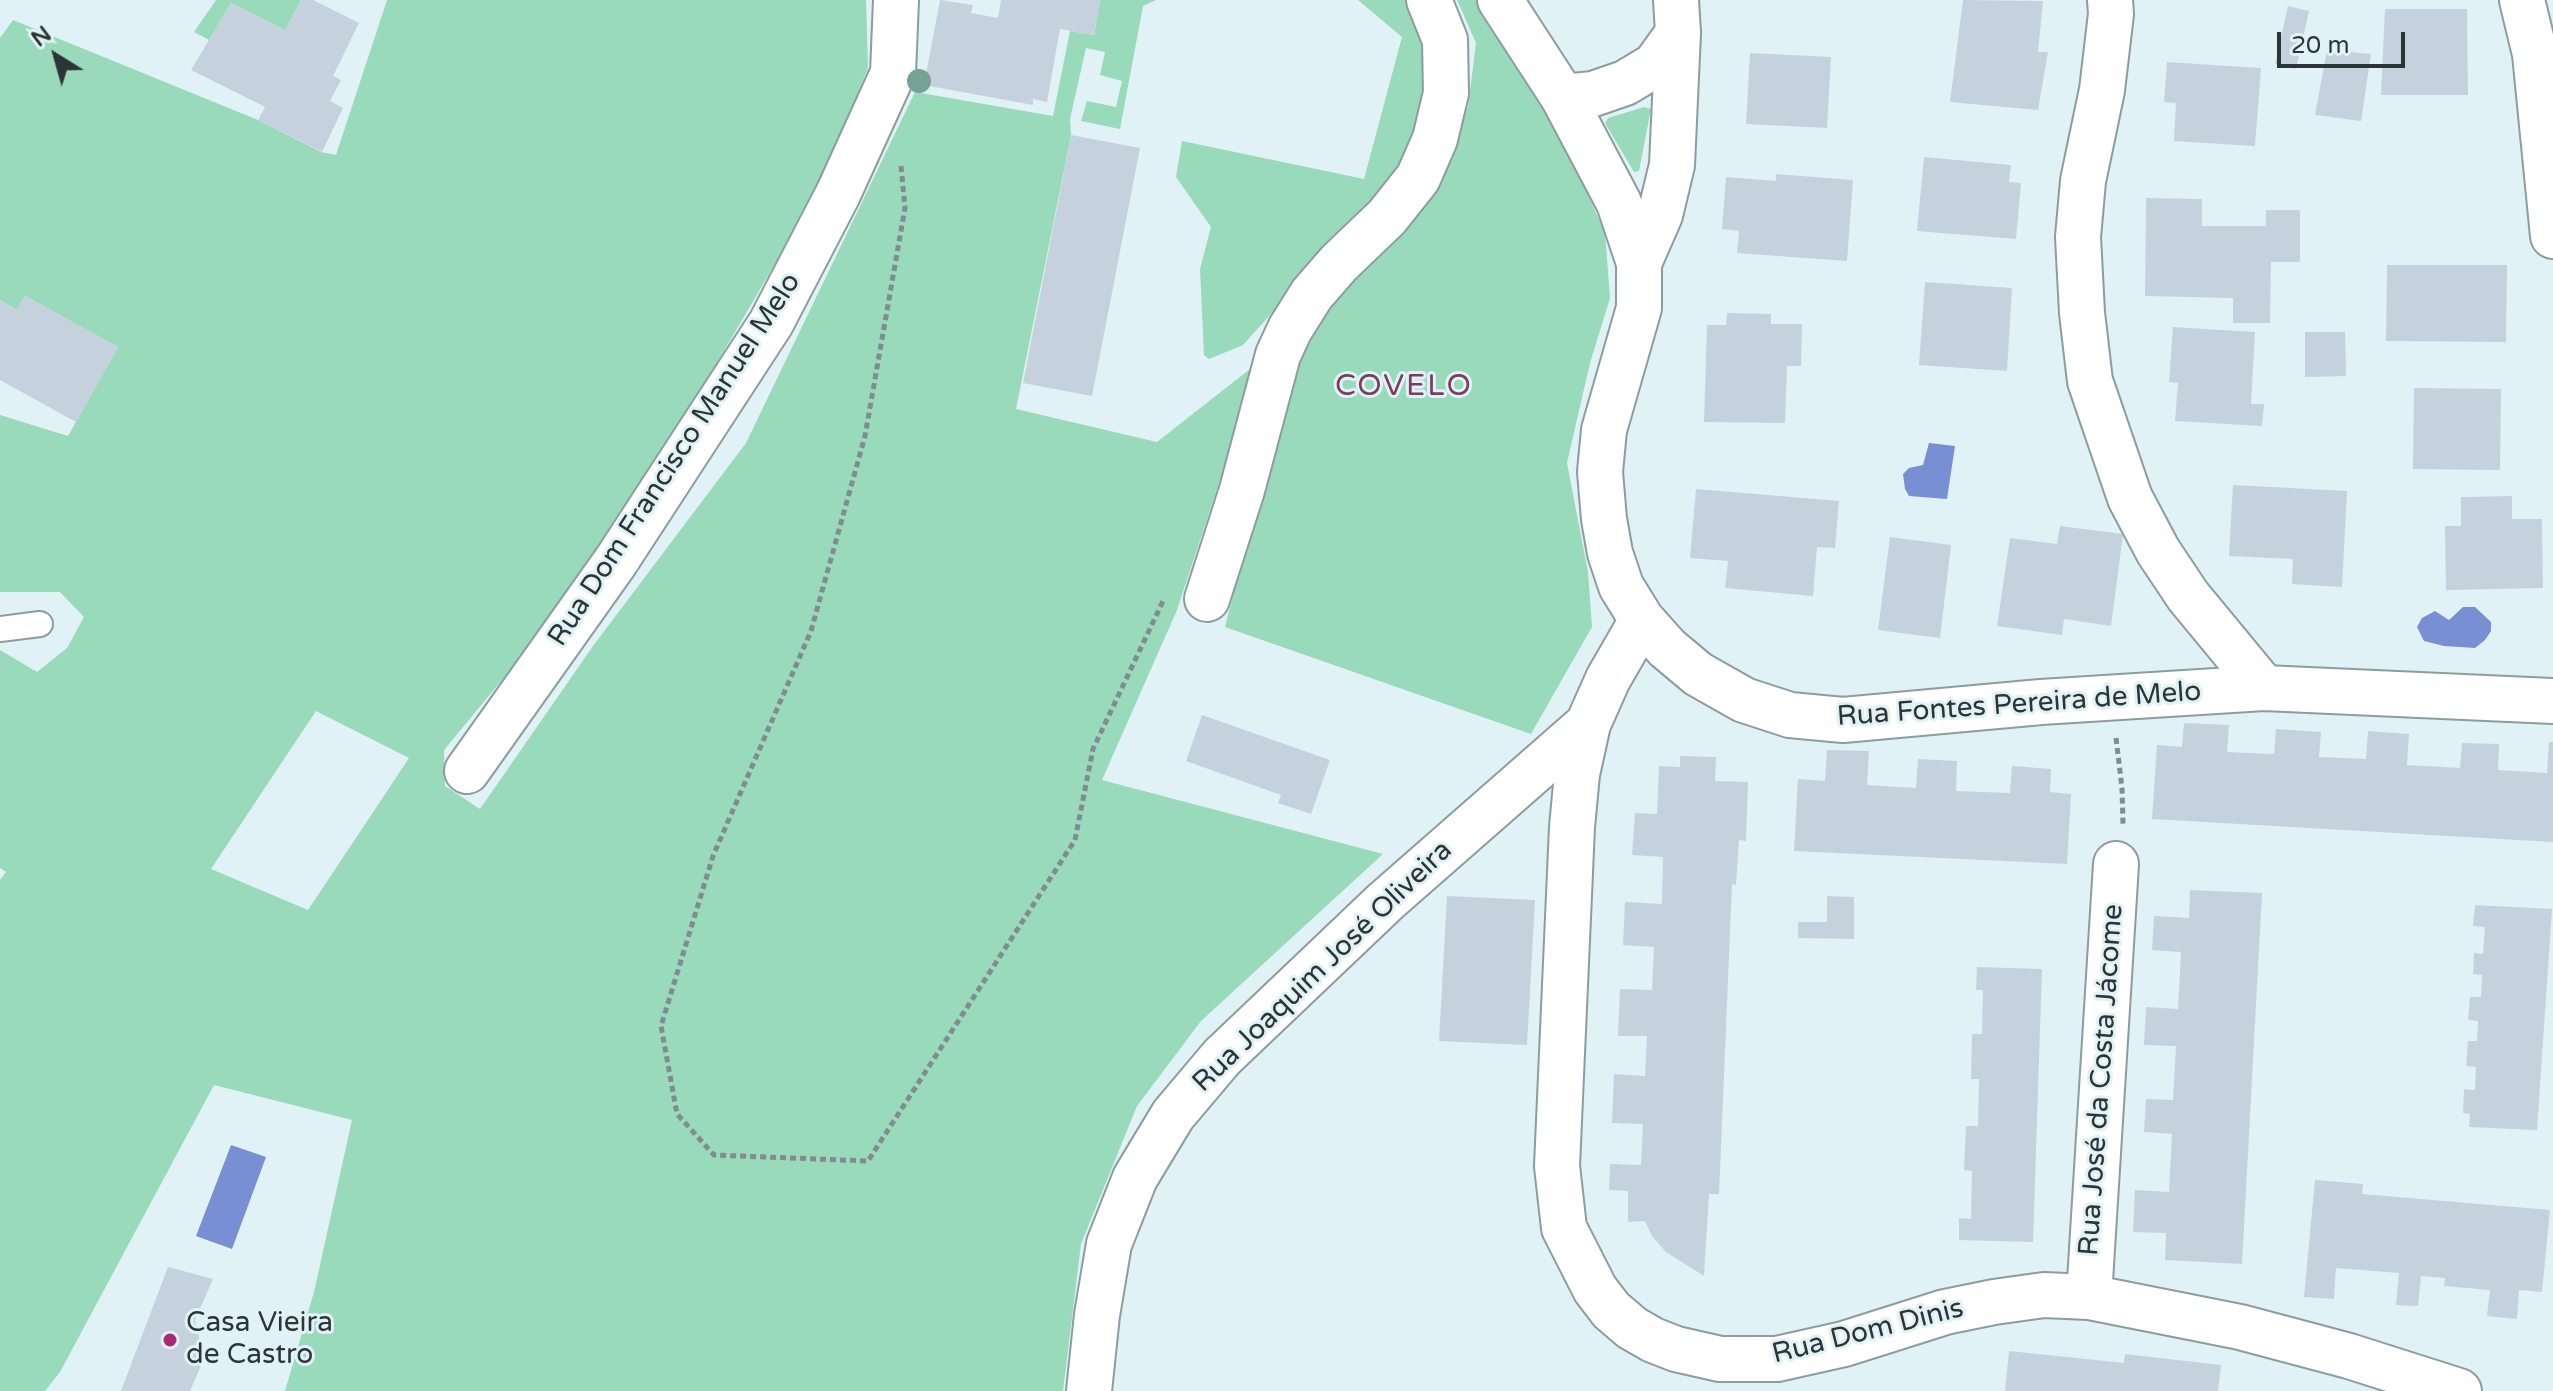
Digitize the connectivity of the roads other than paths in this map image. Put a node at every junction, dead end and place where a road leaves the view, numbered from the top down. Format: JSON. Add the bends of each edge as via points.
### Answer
{"nodes":[{"id":1,"x":896,"y":0,"type":"edge"},
{"id":2,"x":1429,"y":0,"type":"edge"},
{"id":3,"x":1500,"y":0,"type":"edge"},
{"id":4,"x":2110,"y":0,"type":"edge"},
{"id":5,"x":2522,"y":0,"type":"edge"},
{"id":6,"x":1677,"y":17,"type":"edge"},
{"id":7,"x":1563,"y":97,"type":"junction"},
{"id":8,"x":2553,"y":236,"type":"edge"},
{"id":9,"x":1639,"y":263,"type":"junction"},
{"id":10,"x":1207,"y":599,"type":"dead end"},
{"id":11,"x":1642,"y":620,"type":"junction"},
{"id":12,"x":40,"y":624,"type":"dead end"},
{"id":13,"x":0,"y":629,"type":"edge"},
{"id":14,"x":2264,"y":688,"type":"junction"},
{"id":15,"x":2553,"y":701,"type":"edge"},
{"id":16,"x":1588,"y":724,"type":"junction"},
{"id":17,"x":467,"y":771,"type":"dead end"},
{"id":18,"x":2116,"y":864,"type":"road end"},
{"id":19,"x":2089,"y":1297,"type":"junction"},
{"id":20,"x":1089,"y":1391,"type":"edge"},
{"id":21,"x":2459,"y":1391,"type":"edge"}],
"edges":[{"from":1,"to":17,"type":"street","name":"Rua Dom Francisco Manuel Melo","via":[[893,73],[771,323],[616,561]]},
{"from":2,"to":10,"type":"street","via":[[1445,40],[1446,93],[1435,139],[1418,178],[1312,294],[1290,329]]},
{"from":3,"to":7,"type":"street"},
{"from":4,"to":14,"type":"street","via":[[2102,90],[2083,181],[2078,237],[2090,381],[2130,498],[2158,551]]},
{"from":5,"to":8,"type":"street","via":[[2535,54]]},
{"from":6,"to":7,"type":"street","name":"Rua Fontes Pereira de Melo","via":[[1655,65],[1625,83]]},
{"from":6,"to":9,"type":"street","name":"Rua Fontes Pereira de Melo","via":[[1672,165],[1660,215]]},
{"from":7,"to":9,"type":"street","via":[[1619,203]]},
{"from":9,"to":11,"type":"street","name":"Rua Fontes Pereira de Melo","via":[[1639,308],[1604,430],[1600,472],[1610,553],[1621,586]]},
{"from":11,"to":14,"type":"street","name":"Rua Fontes Pereira de Melo","via":[[1698,674],[1744,700],[1790,715],[1843,720]]},
{"from":11,"to":16,"type":"street","name":"Rua Dom Dinis"},
{"from":12,"to":13,"type":"lane"},
{"from":14,"to":15,"type":"street","name":"Rua Fontes Pereira de Melo"},
{"from":16,"to":19,"type":"street","name":"Rua Dom Dinis","via":[[1572,827],[1557,1166],[1564,1228],[1611,1310],[1632,1328],[1676,1349],[1720,1359],[1777,1359],[1994,1302],[2044,1295]]},
{"from":16,"to":20,"type":"street","name":"Rua Joaquim José Oliveira","via":[[1386,901],[1222,1057],[1173,1115],[1135,1178],[1109,1244]]},
{"from":18,"to":19,"type":"street","name":"Rua José da Costa Jácome"},
{"from":19,"to":21,"type":"street","name":"Rua Dom Dinis","via":[[2240,1327]]}]}
